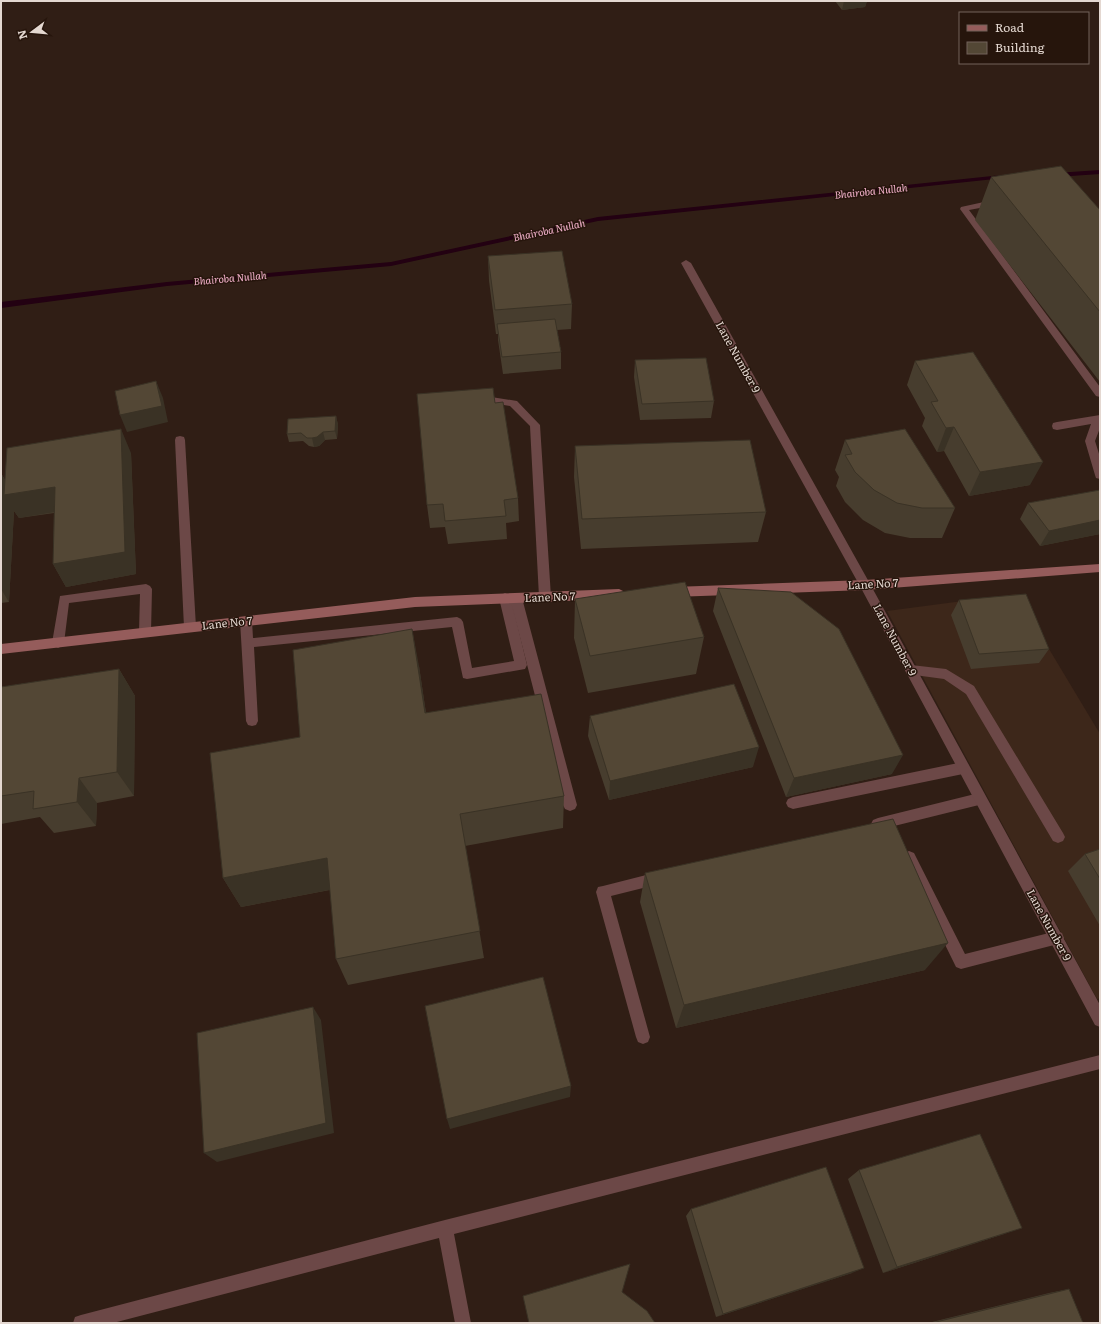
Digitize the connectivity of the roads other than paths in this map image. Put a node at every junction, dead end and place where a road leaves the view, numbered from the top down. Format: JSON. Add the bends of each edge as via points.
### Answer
{"nodes":[{"id":1,"x":993,"y":203,"type":"dead end"},
{"id":2,"x":686,"y":263,"type":"dead end"},
{"id":3,"x":1100,"y":394,"type":"edge"},
{"id":4,"x":471,"y":401,"type":"edge"},
{"id":5,"x":1099,"y":419,"type":"edge"},
{"id":6,"x":1058,"y":426,"type":"dead end"},
{"id":7,"x":180,"y":440,"type":"dead end"},
{"id":8,"x":1100,"y":475,"type":"edge"},
{"id":9,"x":1100,"y":568,"type":"edge"},
{"id":10,"x":865,"y":585,"type":"junction"},
{"id":11,"x":662,"y":593,"type":"edge"},
{"id":12,"x":631,"y":594,"type":"edge"},
{"id":13,"x":545,"y":597,"type":"junction"},
{"id":14,"x":511,"y":598,"type":"junction"},
{"id":15,"x":246,"y":621,"type":"junction"},
{"id":16,"x":190,"y":627,"type":"junction"},
{"id":17,"x":145,"y":632,"type":"junction"},
{"id":18,"x":58,"y":643,"type":"junction"},
{"id":19,"x":248,"y":643,"type":"junction"},
{"id":20,"x":1,"y":649,"type":"edge"},
{"id":21,"x":911,"y":670,"type":"junction"},
{"id":22,"x":252,"y":721,"type":"dead end"},
{"id":23,"x":963,"y":768,"type":"junction"},
{"id":24,"x":980,"y":799,"type":"junction"},
{"id":25,"x":793,"y":803,"type":"dead end"},
{"id":26,"x":570,"y":805,"type":"dead end"},
{"id":27,"x":891,"y":820,"type":"junction"},
{"id":28,"x":868,"y":826,"type":"edge"},
{"id":29,"x":898,"y":834,"type":"edge"},
{"id":30,"x":1058,"y":837,"type":"dead end"},
{"id":31,"x":905,"y":849,"type":"edge"},
{"id":32,"x":671,"y":875,"type":"edge"},
{"id":33,"x":1057,"y":938,"type":"junction"},
{"id":34,"x":1100,"y":1020,"type":"edge"},
{"id":35,"x":643,"y":1038,"type":"dead end"},
{"id":36,"x":1100,"y":1062,"type":"edge"},
{"id":37,"x":445,"y":1228,"type":"junction"},
{"id":38,"x":81,"y":1323,"type":"edge"},
{"id":39,"x":463,"y":1323,"type":"edge"}],
"edges":[{"from":1,"to":3,"type":"street","via":[[964,209]]},
{"from":2,"to":10,"type":"street","name":"Lane Number 9"},
{"from":4,"to":13,"type":"street","via":[[485,399],[513,403],[535,425]]},
{"from":5,"to":6,"type":"street"},
{"from":5,"to":8,"type":"street","via":[[1090,441]]},
{"from":7,"to":16,"type":"street"},
{"from":9,"to":10,"type":"main road","name":"Lane No 7"},
{"from":10,"to":11,"type":"main road","name":"Lane No 7"},
{"from":10,"to":21,"type":"street","name":"Lane Number 9"},
{"from":12,"to":13,"type":"main road","name":"Lane No 7"},
{"from":13,"to":14,"type":"main road","name":"Lane No 7"},
{"from":14,"to":15,"type":"main road","name":"Lane No 7","via":[[415,602]]},
{"from":14,"to":19,"type":"street","via":[[521,665],[467,674],[457,622]]},
{"from":14,"to":26,"type":"street"},
{"from":15,"to":16,"type":"main road","name":"Lane No 7"},
{"from":15,"to":19,"type":"street"},
{"from":16,"to":17,"type":"main road","name":"Lane No 7"},
{"from":17,"to":18,"type":"main road","name":"Lane No 7"},
{"from":17,"to":18,"type":"street","via":[[146,588],[64,599]]},
{"from":18,"to":20,"type":"main road","name":"Lane No 7"},
{"from":19,"to":22,"type":"street"},
{"from":21,"to":23,"type":"street","name":"Lane Number 9"},
{"from":21,"to":30,"type":"street","via":[[946,674],[970,690]]},
{"from":23,"to":24,"type":"street","name":"Lane Number 9"},
{"from":23,"to":25,"type":"street"},
{"from":24,"to":27,"type":"street"},
{"from":24,"to":33,"type":"street","name":"Lane Number 9"},
{"from":27,"to":28,"type":"street"},
{"from":27,"to":29,"type":"street"},
{"from":31,"to":33,"type":"street","via":[[961,962]]},
{"from":32,"to":35,"type":"street","via":[[603,892]]},
{"from":33,"to":34,"type":"street","name":"Lane Number 9"},
{"from":36,"to":37,"type":"street"},
{"from":37,"to":38,"type":"street"},
{"from":37,"to":39,"type":"street"}]}
